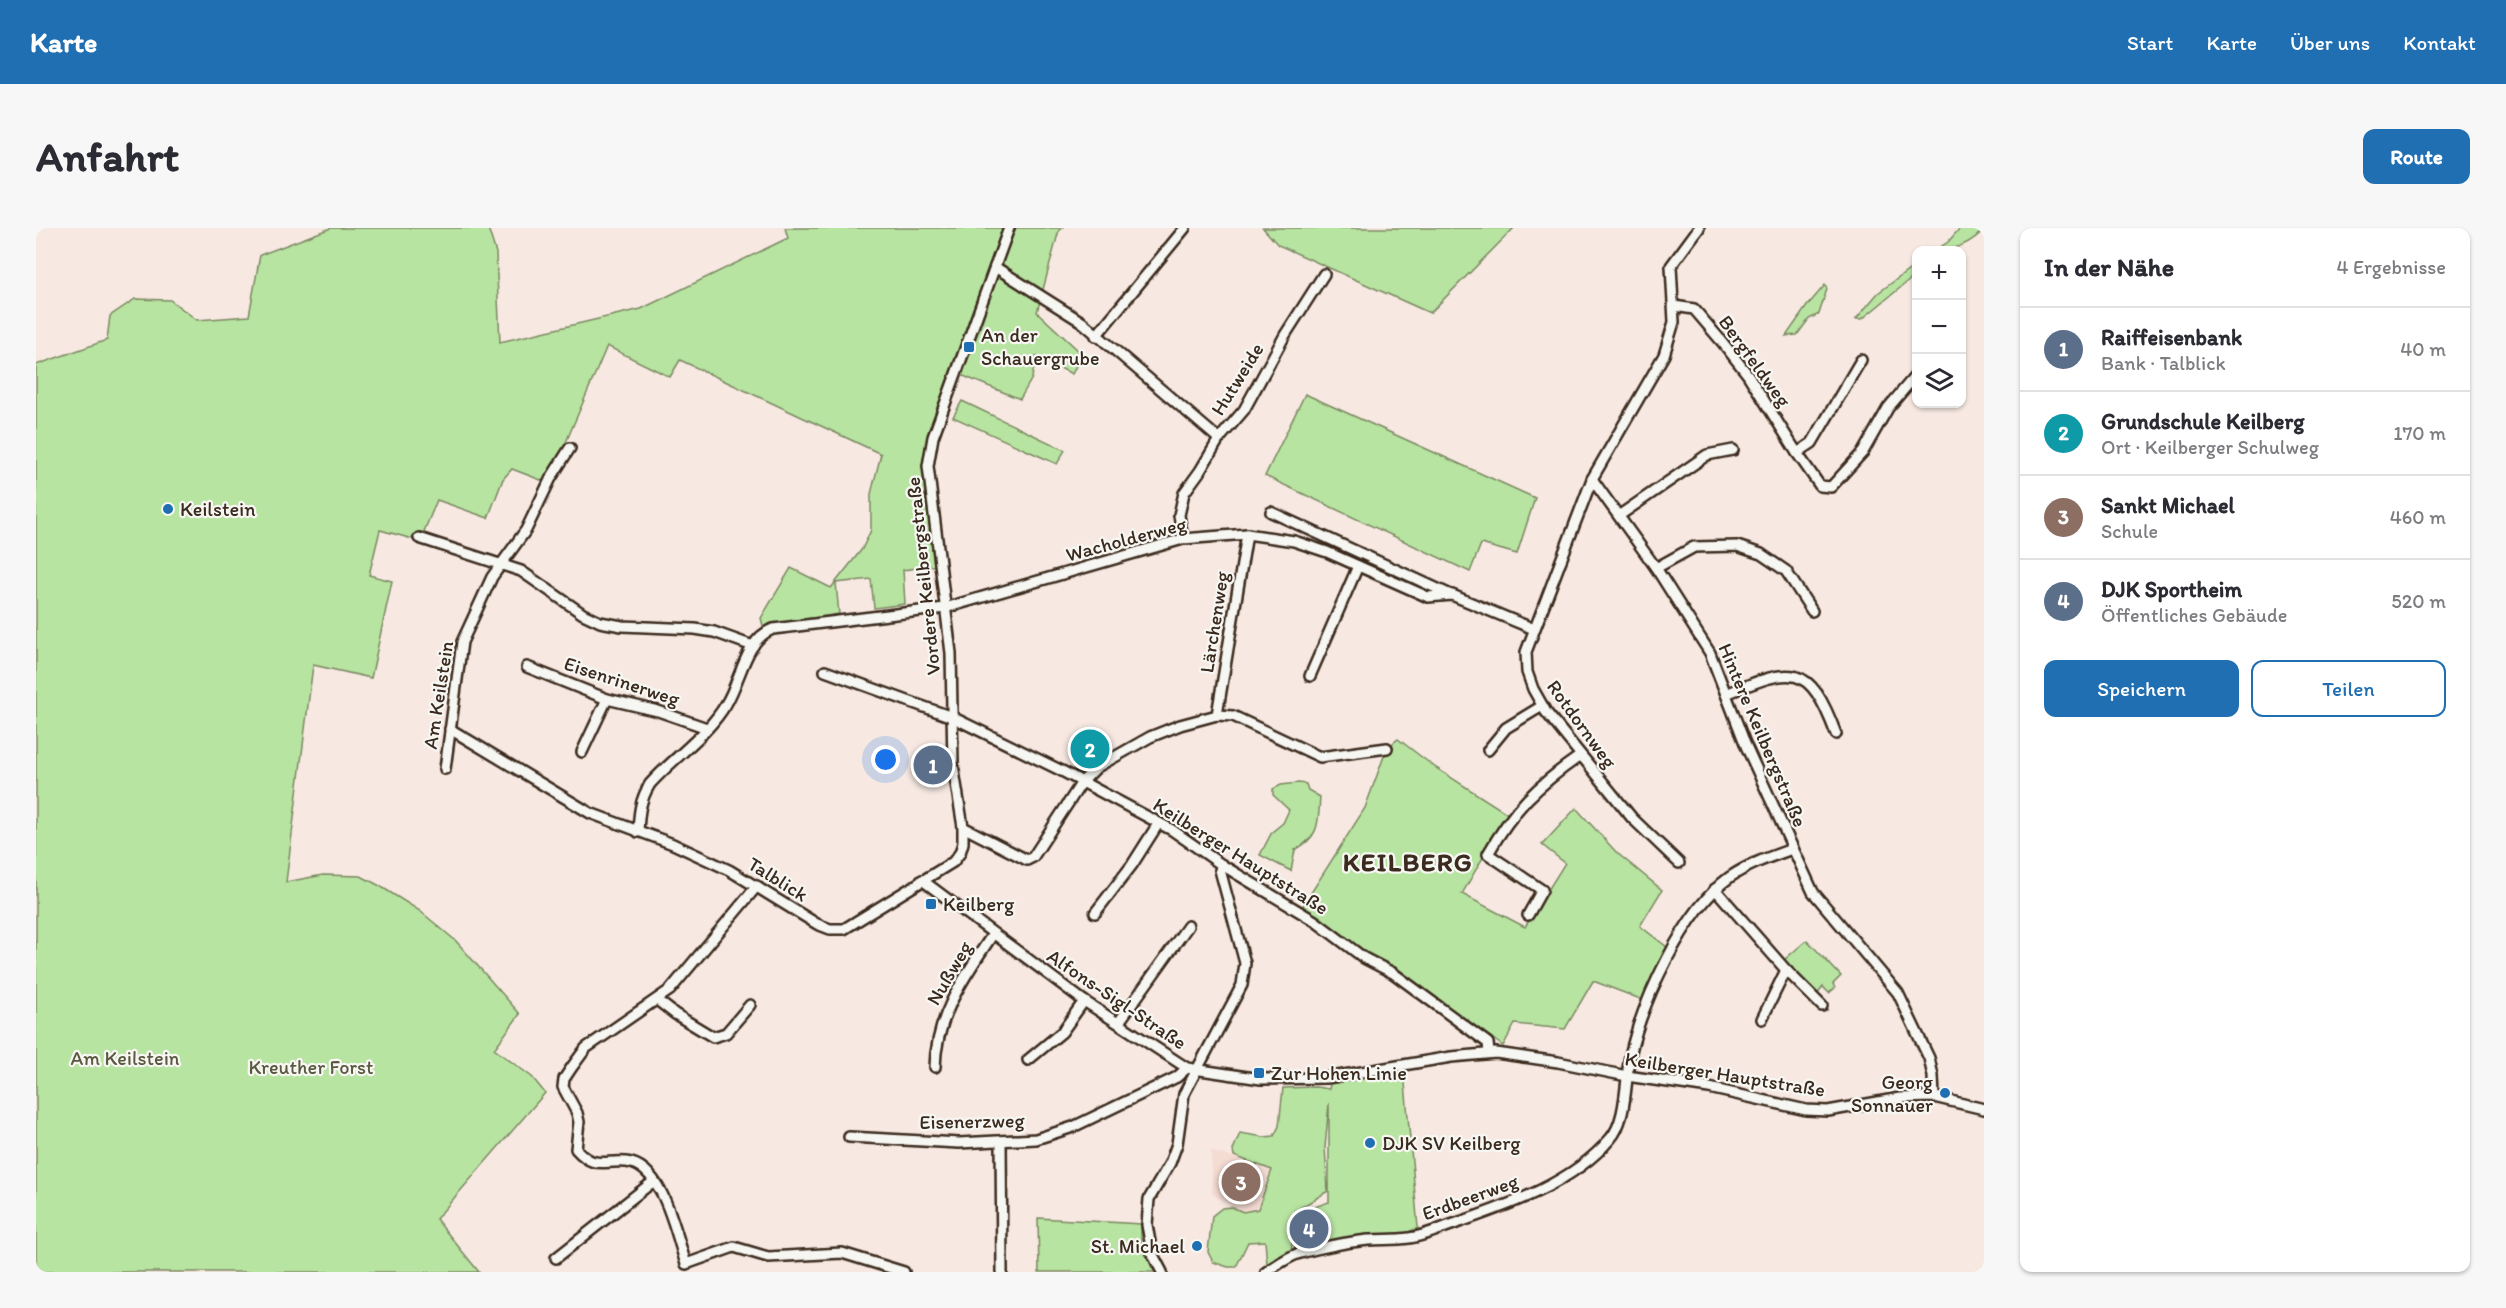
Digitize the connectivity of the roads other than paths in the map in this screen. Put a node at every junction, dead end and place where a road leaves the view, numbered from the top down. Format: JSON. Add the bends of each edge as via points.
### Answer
{"nodes":[{"id":1,"x":1009,"y":228,"type":"edge"},
{"id":2,"x":1185,"y":228,"type":"edge"},
{"id":3,"x":1699,"y":228,"type":"edge"},
{"id":4,"x":995,"y":267,"type":"junction"},
{"id":5,"x":1324,"y":274,"type":"dead end"},
{"id":6,"x":1674,"y":306,"type":"junction"},
{"id":7,"x":1096,"y":336,"type":"junction"},
{"id":8,"x":1861,"y":360,"type":"dead end"},
{"id":9,"x":1912,"y":380,"type":"edge"},
{"id":10,"x":1219,"y":439,"type":"junction"},
{"id":11,"x":570,"y":448,"type":"dead end"},
{"id":12,"x":1733,"y":450,"type":"dead end"},
{"id":13,"x":1797,"y":453,"type":"junction"},
{"id":14,"x":1592,"y":479,"type":"junction"},
{"id":15,"x":1271,"y":512,"type":"dead end"},
{"id":16,"x":1620,"y":515,"type":"junction"},
{"id":17,"x":1247,"y":534,"type":"junction"},
{"id":18,"x":418,"y":538,"type":"dead end"},
{"id":19,"x":1183,"y":539,"type":"junction"},
{"id":20,"x":502,"y":564,"type":"junction"},
{"id":21,"x":1358,"y":566,"type":"junction"},
{"id":22,"x":1656,"y":567,"type":"junction"},
{"id":23,"x":1452,"y":595,"type":"junction"},
{"id":24,"x":945,"y":608,"type":"junction"},
{"id":25,"x":1812,"y":611,"type":"dead end"},
{"id":26,"x":1534,"y":630,"type":"junction"},
{"id":27,"x":753,"y":646,"type":"junction"},
{"id":28,"x":527,"y":667,"type":"dead end"},
{"id":29,"x":825,"y":671,"type":"dead end"},
{"id":30,"x":1310,"y":676,"type":"dead end"},
{"id":31,"x":1726,"y":694,"type":"junction"},
{"id":32,"x":607,"y":699,"type":"junction"},
{"id":33,"x":1542,"y":706,"type":"junction"},
{"id":34,"x":1216,"y":715,"type":"junction"},
{"id":35,"x":952,"y":717,"type":"junction"},
{"id":36,"x":706,"y":728,"type":"junction"},
{"id":37,"x":450,"y":729,"type":"junction"},
{"id":38,"x":1836,"y":734,"type":"dead end"},
{"id":39,"x":1386,"y":748,"type":"dead end"},
{"id":40,"x":1488,"y":750,"type":"dead end"},
{"id":41,"x":582,"y":752,"type":"dead end"},
{"id":42,"x":1580,"y":756,"type":"junction"},
{"id":43,"x":445,"y":769,"type":"dead end"},
{"id":44,"x":1082,"y":782,"type":"junction"},
{"id":45,"x":1158,"y":824,"type":"junction"},
{"id":46,"x":963,"y":826,"type":"junction"},
{"id":47,"x":638,"y":832,"type":"junction"},
{"id":48,"x":1792,"y":849,"type":"junction"},
{"id":49,"x":1679,"y":863,"type":"dead end"},
{"id":50,"x":1222,"y":866,"type":"junction"},
{"id":51,"x":922,"y":880,"type":"junction"},
{"id":52,"x":757,"y":886,"type":"junction"},
{"id":53,"x":1715,"y":889,"type":"junction"},
{"id":54,"x":1095,"y":914,"type":"dead end"},
{"id":55,"x":1528,"y":915,"type":"dead end"},
{"id":56,"x":1188,"y":926,"type":"dead end"},
{"id":57,"x":993,"y":934,"type":"junction"},
{"id":58,"x":1786,"y":970,"type":"junction"},
{"id":59,"x":657,"y":1000,"type":"junction"},
{"id":60,"x":1084,"y":1001,"type":"junction"},
{"id":61,"x":750,"y":1005,"type":"dead end"},
{"id":62,"x":1822,"y":1006,"type":"dead end"},
{"id":63,"x":1762,"y":1019,"type":"dead end"},
{"id":64,"x":1119,"y":1022,"type":"junction"},
{"id":65,"x":1492,"y":1053,"type":"junction"},
{"id":66,"x":1028,"y":1060,"type":"dead end"},
{"id":67,"x":935,"y":1067,"type":"dead end"},
{"id":68,"x":1192,"y":1068,"type":"junction"},
{"id":69,"x":1627,"y":1076,"type":"junction"},
{"id":70,"x":1934,"y":1097,"type":"junction"},
{"id":71,"x":1984,"y":1109,"type":"edge"},
{"id":72,"x":849,"y":1137,"type":"dead end"},
{"id":73,"x":1002,"y":1141,"type":"junction"},
{"id":74,"x":654,"y":1181,"type":"junction"},
{"id":75,"x":556,"y":1258,"type":"dead end"},
{"id":76,"x":904,"y":1272,"type":"edge"},
{"id":77,"x":1002,"y":1272,"type":"edge"},
{"id":78,"x":1162,"y":1272,"type":"edge"},
{"id":79,"x":1266,"y":1272,"type":"edge"}],
"edges":[{"from":1,"to":4,"type":"street","name":"Vordere Keilbergstraße"},
{"from":2,"to":7,"type":"street"},
{"from":3,"to":6,"type":"street","via":[[1671,266]]},
{"from":4,"to":7,"type":"street","via":[[1055,303]]},
{"from":4,"to":24,"type":"street","name":"Vordere Keilbergstraße","via":[[933,436],[928,466]]},
{"from":5,"to":10,"type":"street","name":"Hutweide","via":[[1244,410]]},
{"from":6,"to":13,"type":"street","name":"Bergfeldweg","via":[[1694,309],[1723,343]]},
{"from":6,"to":14,"type":"street","via":[[1674,322],[1664,355]]},
{"from":7,"to":10,"type":"street"},
{"from":8,"to":13,"type":"street","via":[[1812,443]]},
{"from":9,"to":13,"type":"street","name":"Bergfeldweg","via":[[1887,408],[1863,452],[1831,487],[1820,486]]},
{"from":10,"to":19,"type":"street","name":"Hutweide","via":[[1184,493],[1179,515]]},
{"from":11,"to":20,"type":"street","name":"Am Keilstein","via":[[526,530]]},
{"from":12,"to":16,"type":"street","via":[[1707,455]]},
{"from":14,"to":16,"type":"street","name":"Hintere Keilbergstraße"},
{"from":14,"to":26,"type":"street","name":"Rotdornweg"},
{"from":15,"to":23,"type":"street","name":"Wacholderweg"},
{"from":16,"to":22,"type":"street","name":"Hintere Keilbergstraße"},
{"from":17,"to":19,"type":"street","name":"Wacholderweg"},
{"from":17,"to":21,"type":"street","name":"Wacholderweg","via":[[1294,541]]},
{"from":17,"to":34,"type":"street","name":"Lärchenweg"},
{"from":18,"to":20,"type":"street"},
{"from":19,"to":24,"type":"street","name":"Wacholderweg"},
{"from":20,"to":27,"type":"street","via":[[521,571],[600,622],[695,629]]},
{"from":20,"to":37,"type":"street","name":"Am Keilstein","via":[[462,642]]},
{"from":21,"to":23,"type":"street","name":"Wacholderweg","via":[[1428,597]]},
{"from":21,"to":30,"type":"street"},
{"from":22,"to":25,"type":"street","via":[[1694,547],[1737,546],[1761,554],[1786,571]]},
{"from":22,"to":31,"type":"street","name":"Hintere Keilbergstraße","via":[[1710,653]]},
{"from":23,"to":26,"type":"street","name":"Wacholderweg"},
{"from":24,"to":27,"type":"street","name":"Wacholderweg","via":[[774,629],[764,632]]},
{"from":24,"to":35,"type":"street","name":"Vordere Keilbergstraße"},
{"from":26,"to":33,"type":"street","name":"Rotdornweg","via":[[1526,652],[1527,672]]},
{"from":27,"to":36,"type":"street","via":[[726,706]]},
{"from":28,"to":32,"type":"street","name":"Eisenrinerweg"},
{"from":29,"to":35,"type":"street","name":"Keilberger Hauptstraße"},
{"from":31,"to":38,"type":"street","via":[[1769,676],[1802,679],[1815,688]]},
{"from":31,"to":48,"type":"street","name":"Hintere Keilbergstraße"},
{"from":32,"to":36,"type":"street","name":"Eisenrinerweg"},
{"from":32,"to":41,"type":"street"},
{"from":33,"to":40,"type":"street","via":[[1506,728]]},
{"from":33,"to":42,"type":"street","name":"Rotdornweg"},
{"from":34,"to":39,"type":"street","via":[[1233,716],[1320,757]]},
{"from":34,"to":44,"type":"street","via":[[1150,737],[1097,767]]},
{"from":35,"to":44,"type":"street","name":"Keilberger Hauptstraße"},
{"from":35,"to":46,"type":"street","name":"Talblick","via":[[953,765]]},
{"from":36,"to":47,"type":"street","via":[[642,796]]},
{"from":37,"to":43,"type":"street","name":"Am Keilstein"},
{"from":37,"to":47,"type":"street","name":"Talblick","via":[[562,798]]},
{"from":42,"to":49,"type":"street","name":"Rotdornweg","via":[[1632,818]]},
{"from":42,"to":55,"type":"street","via":[[1529,795],[1488,854],[1542,890]]},
{"from":44,"to":45,"type":"street","name":"Keilberger Hauptstraße"},
{"from":44,"to":46,"type":"street","via":[[1033,857],[1027,860]]},
{"from":45,"to":50,"type":"street","name":"Keilberger Hauptstraße"},
{"from":45,"to":54,"type":"street"},
{"from":46,"to":51,"type":"street","name":"Talblick","via":[[960,853]]},
{"from":47,"to":52,"type":"street","name":"Talblick","via":[[702,857]]},
{"from":48,"to":53,"type":"street","name":"Erdbeerweg","via":[[1755,862]]},
{"from":48,"to":70,"type":"street","name":"Hintere Keilbergstraße","via":[[1814,892],[1898,993],[1929,1058]]},
{"from":50,"to":65,"type":"street","name":"Keilberger Hauptstraße","via":[[1316,921],[1364,958],[1393,973],[1488,1043]]},
{"from":50,"to":68,"type":"street","via":[[1245,963],[1244,974],[1242,985]]},
{"from":51,"to":52,"type":"street","name":"Talblick","via":[[838,930],[817,924]]},
{"from":51,"to":57,"type":"street","name":"Alfons-Sigl-Straße"},
{"from":52,"to":59,"type":"street","via":[[670,990]]},
{"from":53,"to":58,"type":"street"},
{"from":53,"to":69,"type":"street","name":"Erdbeerweg","via":[[1672,947],[1638,1029]]},
{"from":56,"to":64,"type":"street"},
{"from":57,"to":60,"type":"street","name":"Alfons-Sigl-Straße"},
{"from":57,"to":67,"type":"street","name":"Nußweg","via":[[945,1011],[937,1038]]},
{"from":58,"to":62,"type":"street"},
{"from":58,"to":63,"type":"street"},
{"from":59,"to":61,"type":"street","via":[[713,1037],[726,1033]]},
{"from":59,"to":74,"type":"street","via":[[586,1048],[564,1079],[563,1087],[579,1122],[576,1149],[586,1160],[632,1163]]},
{"from":60,"to":64,"type":"street","name":"Alfons-Sigl-Straße"},
{"from":60,"to":66,"type":"street","via":[[1062,1032]]},
{"from":64,"to":68,"type":"street","name":"Alfons-Sigl-Straße"},
{"from":65,"to":68,"type":"street","name":"Alfons-Sigl-Straße","via":[[1326,1078],[1283,1080]]},
{"from":65,"to":69,"type":"street","name":"Keilberger Hauptstraße"},
{"from":68,"to":73,"type":"street","name":"Eisenerzweg","via":[[1073,1127],[1036,1139]]},
{"from":68,"to":78,"type":"street","via":[[1177,1144],[1149,1199],[1147,1225],[1152,1254]]},
{"from":69,"to":70,"type":"street","name":"Keilberger Hauptstraße","via":[[1709,1088],[1806,1110],[1828,1111],[1900,1098]]},
{"from":69,"to":79,"type":"street","name":"Erdbeerweg","via":[[1619,1123],[1611,1139],[1551,1185],[1502,1208],[1410,1238],[1366,1240],[1296,1254]]},
{"from":70,"to":71,"type":"street","name":"Keilberger Hauptstraße"},
{"from":72,"to":73,"type":"street","name":"Eisenerzweg","via":[[959,1143]]},
{"from":73,"to":77,"type":"street"},
{"from":74,"to":75,"type":"street"},
{"from":74,"to":76,"type":"street","via":[[686,1264],[734,1247],[768,1257],[842,1253]]}]}
